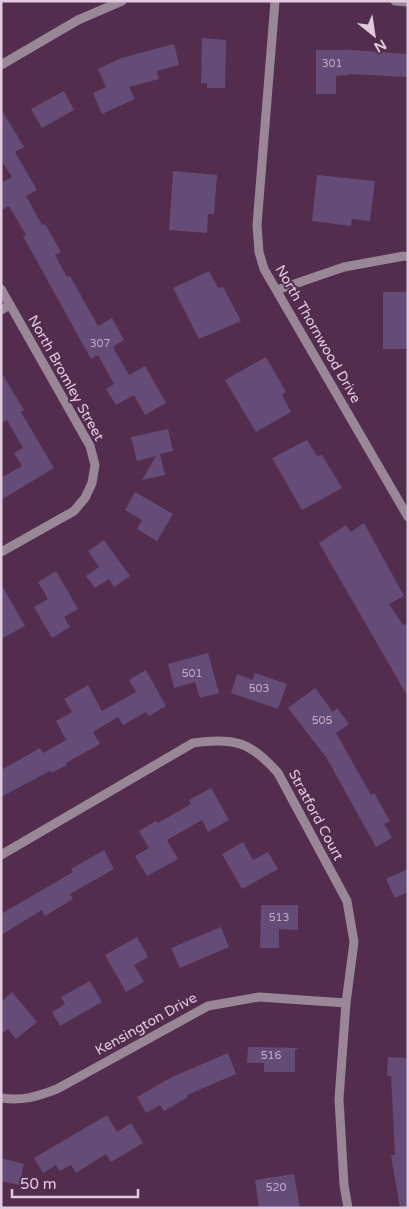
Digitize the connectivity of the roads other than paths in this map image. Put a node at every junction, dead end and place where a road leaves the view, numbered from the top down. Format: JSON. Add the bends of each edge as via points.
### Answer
{"nodes":[{"id":1,"x":122,"y":1,"type":"edge"},
{"id":2,"x":275,"y":1,"type":"edge"},
{"id":3,"x":395,"y":1,"type":"edge"},
{"id":4,"x":408,"y":2,"type":"edge"},
{"id":5,"x":1,"y":64,"type":"edge"},
{"id":6,"x":408,"y":257,"type":"edge"},
{"id":7,"x":1,"y":289,"type":"edge"},
{"id":8,"x":277,"y":290,"type":"junction"},
{"id":9,"x":10,"y":305,"type":"junction"},
{"id":10,"x":1,"y":310,"type":"edge"},
{"id":11,"x":405,"y":504,"type":"edge"},
{"id":12,"x":408,"y":517,"type":"edge"},
{"id":13,"x":1,"y":552,"type":"edge"},
{"id":14,"x":1,"y":854,"type":"edge"},
{"id":15,"x":346,"y":1004,"type":"junction"},
{"id":16,"x":1,"y":1098,"type":"edge"},
{"id":17,"x":348,"y":1208,"type":"edge"}],
"edges":[{"from":1,"to":5,"type":"street","via":[[78,20]]},
{"from":2,"to":8,"type":"street","name":"North Thornwood Drive","via":[[257,225],[264,269]]},
{"from":3,"to":4,"type":"street"},
{"from":6,"to":8,"type":"street","via":[[344,267]]},
{"from":7,"to":9,"type":"street","name":"North Bromley Street"},
{"from":8,"to":11,"type":"street","name":"North Thornwood Drive"},
{"from":9,"to":10,"type":"street"},
{"from":9,"to":13,"type":"street","name":"North Bromley Street","via":[[90,446],[95,465],[92,483],[74,510]]},
{"from":11,"to":12,"type":"street","name":"North Thornwood Drive"},
{"from":14,"to":15,"type":"street","name":"Stratford Court","via":[[193,743],[216,740],[247,745],[278,773],[347,901],[354,942]]},
{"from":15,"to":16,"type":"street","name":"Kensington Drive","via":[[258,997],[208,1006],[57,1089],[17,1100]]},
{"from":15,"to":17,"type":"street","via":[[339,1099]]}]}
